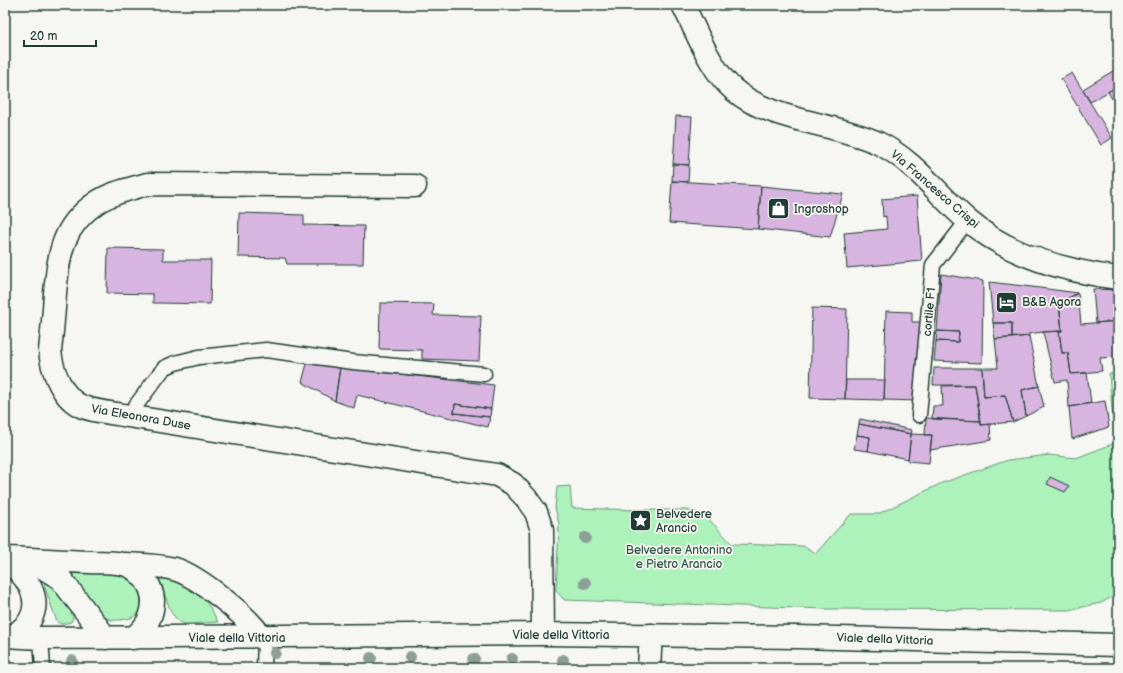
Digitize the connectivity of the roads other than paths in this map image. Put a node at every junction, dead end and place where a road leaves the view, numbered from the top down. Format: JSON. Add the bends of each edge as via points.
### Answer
{"nodes":[{"id":1,"x":683,"y":5,"type":"edge"},
{"id":2,"x":415,"y":186,"type":"dead end"},
{"id":3,"x":968,"y":220,"type":"junction"},
{"id":4,"x":1118,"y":278,"type":"edge"},
{"id":5,"x":484,"y":374,"type":"dead end"},
{"id":6,"x":919,"y":415,"type":"dead end"},
{"id":7,"x":128,"y":416,"type":"junction"},
{"id":8,"x":5,"y":558,"type":"edge"},
{"id":9,"x":29,"y":559,"type":"junction"},
{"id":10,"x":5,"y":561,"type":"edge"},
{"id":11,"x":120,"y":564,"type":"junction"},
{"id":12,"x":543,"y":634,"type":"junction"},
{"id":13,"x":10,"y":636,"type":"edge"},
{"id":14,"x":651,"y":636,"type":"junction"},
{"id":15,"x":41,"y":638,"type":"junction"},
{"id":16,"x":106,"y":638,"type":"junction"},
{"id":17,"x":133,"y":638,"type":"junction"},
{"id":18,"x":263,"y":638,"type":"junction"},
{"id":19,"x":1118,"y":645,"type":"edge"},
{"id":20,"x":43,"y":668,"type":"edge"},
{"id":21,"x":264,"y":668,"type":"edge"},
{"id":22,"x":649,"y":668,"type":"edge"}],
"edges":[{"from":1,"to":3,"type":"street","name":"Via Francesco Crispi","via":[[719,74],[734,90],[754,103],[776,112],[851,133],[889,149],[902,157]]},
{"from":2,"to":7,"type":"street","name":"Via Eleonora Duse","via":[[147,184],[114,194],[96,203],[78,218],[67,234],[60,253],[50,351],[52,367],[60,385],[81,406]]},
{"from":3,"to":4,"type":"street","name":"Via Francesco Crispi","via":[[994,238],[1056,266]]},
{"from":3,"to":6,"type":"lane","name":"cortile F1","via":[[933,265]]},
{"from":5,"to":7,"type":"lane","via":[[353,362],[266,350],[199,357],[164,368]]},
{"from":7,"to":12,"type":"street","name":"Via Eleonora Duse","via":[[489,474],[505,479],[526,498],[536,512],[542,530]]},
{"from":8,"to":9,"type":"street"},
{"from":9,"to":11,"type":"street"},
{"from":9,"to":16,"type":"street","via":[[60,578]]},
{"from":10,"to":13,"type":"street","via":[[23,574],[33,594],[35,605],[30,621]]},
{"from":11,"to":17,"type":"street","via":[[129,566],[145,579],[153,598],[151,617]]},
{"from":11,"to":18,"type":"street","via":[[163,567],[189,574],[231,605],[255,626]]},
{"from":12,"to":14,"type":"street","name":"Viale della Vittoria"},
{"from":12,"to":18,"type":"street","name":"Viale della Vittoria"},
{"from":13,"to":15,"type":"street","name":"Viale della Vittoria"},
{"from":14,"to":19,"type":"street","name":"Viale della Vittoria"},
{"from":14,"to":22,"type":"street"},
{"from":15,"to":16,"type":"street","name":"Viale della Vittoria"},
{"from":15,"to":20,"type":"lane"},
{"from":16,"to":17,"type":"street","name":"Viale della Vittoria"},
{"from":17,"to":18,"type":"street","name":"Viale della Vittoria"},
{"from":18,"to":21,"type":"lane"}]}
